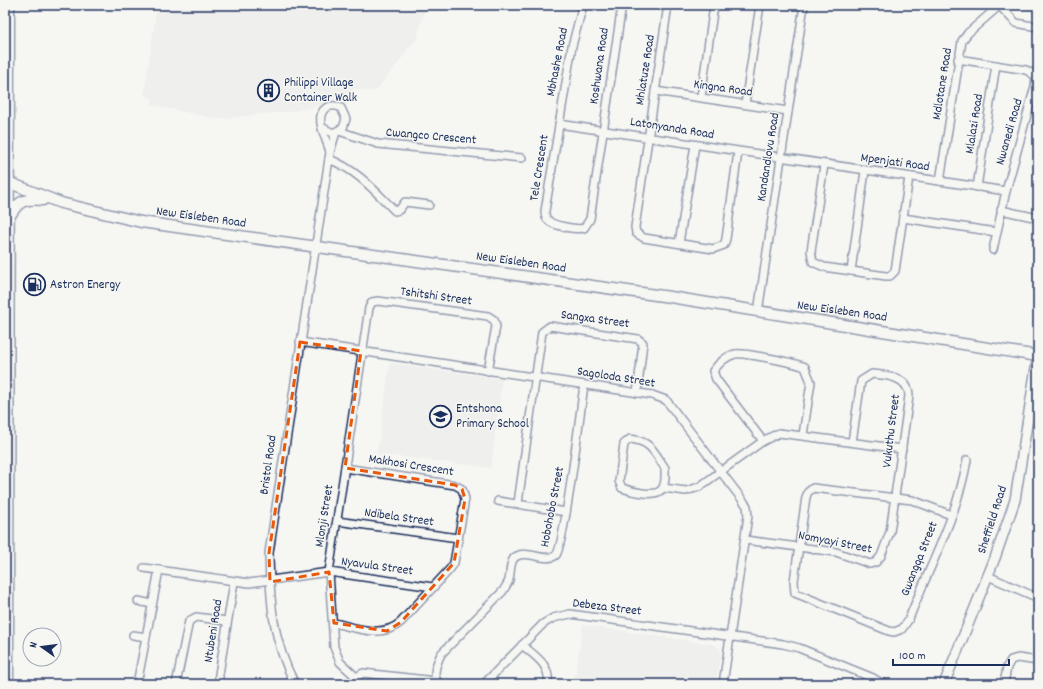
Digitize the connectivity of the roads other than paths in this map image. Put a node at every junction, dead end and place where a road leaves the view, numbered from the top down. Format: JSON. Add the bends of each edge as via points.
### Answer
{"nodes":[{"id":1,"x":8,"y":5,"type":"edge"},
{"id":2,"x":583,"y":5,"type":"edge"},
{"id":3,"x":622,"y":5,"type":"edge"},
{"id":4,"x":668,"y":5,"type":"edge"},
{"id":5,"x":714,"y":5,"type":"edge"},
{"id":6,"x":760,"y":5,"type":"edge"},
{"id":7,"x":804,"y":5,"type":"edge"},
{"id":8,"x":1000,"y":5,"type":"edge"},
{"id":9,"x":1038,"y":27,"type":"edge"},
{"id":10,"x":958,"y":59,"type":"junction"},
{"id":11,"x":996,"y":65,"type":"junction"},
{"id":12,"x":655,"y":91,"type":"junction"},
{"id":13,"x":701,"y":97,"type":"junction"},
{"id":14,"x":745,"y":104,"type":"junction"},
{"id":15,"x":788,"y":111,"type":"junction"},
{"id":16,"x":559,"y":124,"type":"junction"},
{"id":17,"x":323,"y":128,"type":"junction"},
{"id":18,"x":338,"y":131,"type":"junction"},
{"id":19,"x":603,"y":131,"type":"junction"},
{"id":20,"x":648,"y":138,"type":"junction"},
{"id":21,"x":695,"y":145,"type":"junction"},
{"id":22,"x":738,"y":152,"type":"junction"},
{"id":23,"x":330,"y":156,"type":"junction"},
{"id":24,"x":522,"y":158,"type":"dead end"},
{"id":25,"x":781,"y":158,"type":"junction"},
{"id":26,"x":824,"y":165,"type":"junction"},
{"id":27,"x":865,"y":171,"type":"junction"},
{"id":28,"x":909,"y":177,"type":"junction"},
{"id":29,"x":6,"y":182,"type":"edge"},
{"id":30,"x":940,"y":182,"type":"junction"},
{"id":31,"x":977,"y":187,"type":"junction"},
{"id":32,"x":1006,"y":192,"type":"junction"},
{"id":33,"x":61,"y":203,"type":"junction"},
{"id":34,"x":429,"y":205,"type":"dead end"},
{"id":35,"x":1001,"y":210,"type":"junction"},
{"id":36,"x":1033,"y":217,"type":"dead end"},
{"id":37,"x":903,"y":218,"type":"junction"},
{"id":38,"x":8,"y":219,"type":"junction"},
{"id":39,"x":996,"y":232,"type":"junction"},
{"id":40,"x":679,"y":243,"type":"junction"},
{"id":41,"x":315,"y":248,"type":"junction"},
{"id":42,"x":993,"y":250,"type":"dead end"},
{"id":43,"x":851,"y":271,"type":"junction"},
{"id":44,"x":758,"y":312,"type":"junction"},
{"id":45,"x":300,"y":342,"type":"junction"},
{"id":46,"x":361,"y":351,"type":"junction"},
{"id":47,"x":1038,"y":356,"type":"edge"},
{"id":48,"x":488,"y":371,"type":"junction"},
{"id":49,"x":535,"y":377,"type":"junction"},
{"id":50,"x":584,"y":385,"type":"junction"},
{"id":51,"x":637,"y":393,"type":"junction"},
{"id":52,"x":803,"y":435,"type":"junction"},
{"id":53,"x":763,"y":441,"type":"junction"},
{"id":54,"x":852,"y":442,"type":"junction"},
{"id":55,"x":902,"y":449,"type":"junction"},
{"id":56,"x":967,"y":460,"type":"dead end"},
{"id":57,"x":345,"y":468,"type":"junction"},
{"id":58,"x":722,"y":471,"type":"junction"},
{"id":59,"x":664,"y":488,"type":"junction"},
{"id":60,"x":895,"y":498,"type":"junction"},
{"id":61,"x":498,"y":501,"type":"dead end"},
{"id":62,"x":518,"y":503,"type":"junction"},
{"id":63,"x":566,"y":512,"type":"junction"},
{"id":64,"x":951,"y":515,"type":"junction"},
{"id":65,"x":337,"y":521,"type":"junction"},
{"id":66,"x":458,"y":538,"type":"junction"},
{"id":67,"x":745,"y":540,"type":"junction"},
{"id":68,"x":799,"y":547,"type":"junction"},
{"id":69,"x":144,"y":568,"type":"dead end"},
{"id":70,"x":159,"y":570,"type":"junction"},
{"id":71,"x":329,"y":572,"type":"junction"},
{"id":72,"x":988,"y":576,"type":"junction"},
{"id":73,"x":234,"y":582,"type":"junction"},
{"id":74,"x":270,"y":582,"type":"junction"},
{"id":75,"x":433,"y":587,"type":"junction"},
{"id":76,"x":1038,"y":598,"type":"edge"},
{"id":77,"x":138,"y":601,"type":"dead end"},
{"id":78,"x":152,"y":604,"type":"junction"},
{"id":79,"x":227,"y":621,"type":"junction"},
{"id":80,"x":334,"y":623,"type":"junction"},
{"id":81,"x":133,"y":635,"type":"dead end"},
{"id":82,"x":730,"y":636,"type":"junction"},
{"id":83,"x":146,"y":637,"type":"junction"},
{"id":84,"x":522,"y":645,"type":"junction"},
{"id":85,"x":1038,"y":661,"type":"edge"},
{"id":86,"x":356,"y":680,"type":"edge"},
{"id":87,"x":437,"y":683,"type":"edge"},
{"id":88,"x":8,"y":684,"type":"edge"},
{"id":89,"x":137,"y":684,"type":"edge"},
{"id":90,"x":176,"y":684,"type":"edge"},
{"id":91,"x":219,"y":684,"type":"edge"},
{"id":92,"x":294,"y":684,"type":"edge"},
{"id":93,"x":484,"y":684,"type":"edge"},
{"id":94,"x":548,"y":684,"type":"edge"},
{"id":95,"x":723,"y":684,"type":"edge"},
{"id":96,"x":883,"y":684,"type":"edge"},
{"id":97,"x":944,"y":684,"type":"edge"},
{"id":98,"x":1004,"y":684,"type":"edge"}],
"edges":[{"from":1,"to":29,"type":"main road"},
{"from":2,"to":16,"type":"street","name":"Mbhashe Road","via":[[572,46]]},
{"from":3,"to":19,"type":"street","name":"Koshwana Road"},
{"from":4,"to":12,"type":"street","name":"Mhlatuze Road"},
{"from":5,"to":13,"type":"street"},
{"from":6,"to":14,"type":"street"},
{"from":7,"to":15,"type":"street","name":"Kandandlovu Road"},
{"from":8,"to":9,"type":"street","via":[[1016,23]]},
{"from":8,"to":10,"type":"street","name":"Mdlotane Road","via":[[964,37]]},
{"from":10,"to":11,"type":"street","name":"Nwanedi Road"},
{"from":10,"to":30,"type":"street","name":"Mdlotane Road"},
{"from":11,"to":31,"type":"street","name":"Mlalazi Road"},
{"from":11,"to":32,"type":"street","name":"Nwanedi Road","via":[[1030,71],[1036,76]]},
{"from":12,"to":13,"type":"street","name":"Kingna Road"},
{"from":12,"to":20,"type":"street","name":"Mhlatuze Road"},
{"from":13,"to":14,"type":"street","name":"Kingna Road"},
{"from":14,"to":15,"type":"street","name":"Kingna Road"},
{"from":15,"to":25,"type":"street","name":"Kandandlovu Road"},
{"from":16,"to":19,"type":"street","name":"Latonyanda Road"},
{"from":16,"to":19,"type":"street","name":"Tele Crescent","via":[[545,214],[550,223],[579,230],[584,228],[590,219]]},
{"from":17,"to":18,"type":"street","via":[[329,132]]},
{"from":17,"to":18,"type":"street","via":[[320,115],[327,107],[334,106],[341,108],[345,114],[345,124]]},
{"from":17,"to":23,"type":"street"},
{"from":18,"to":23,"type":"street","name":"Bristol Road"},
{"from":18,"to":24,"type":"street","name":"Cwangco Crescent","via":[[378,144]]},
{"from":19,"to":20,"type":"street","name":"Latonyanda Road"},
{"from":20,"to":21,"type":"street","name":"Latonyanda Road"},
{"from":20,"to":40,"type":"street","name":"Mhlatuze Road","via":[[635,230],[638,236],[644,238]]},
{"from":21,"to":22,"type":"street","name":"Latonyanda Road"},
{"from":21,"to":40,"type":"street"},
{"from":22,"to":25,"type":"street","name":"Latonyanda Road"},
{"from":22,"to":40,"type":"street","via":[[725,243],[713,249]]},
{"from":23,"to":34,"type":"street","via":[[362,177],[395,211],[405,202]]},
{"from":23,"to":41,"type":"street","name":"Bristol Road"},
{"from":25,"to":26,"type":"street","name":"Mpenjati Road"},
{"from":25,"to":44,"type":"street","name":"Kandandlovu Road"},
{"from":26,"to":27,"type":"street","name":"Mpenjati Road"},
{"from":26,"to":43,"type":"street","via":[[811,257],[818,265]]},
{"from":27,"to":28,"type":"street","name":"Mpenjati Road"},
{"from":27,"to":43,"type":"street"},
{"from":28,"to":30,"type":"street","name":"Mpenjati Road"},
{"from":28,"to":37,"type":"street"},
{"from":29,"to":33,"type":"main road","name":"New Eisleben Road"},
{"from":29,"to":38,"type":"main road"},
{"from":30,"to":31,"type":"street","name":"Mpenjati Road"},
{"from":31,"to":32,"type":"street","name":"Mpenjati Road"},
{"from":32,"to":35,"type":"street","name":"Nwanedi Road"},
{"from":33,"to":38,"type":"main road","via":[[26,199],[14,208]]},
{"from":33,"to":41,"type":"main road","name":"New Eisleben Road","via":[[141,222]]},
{"from":35,"to":36,"type":"street"},
{"from":35,"to":39,"type":"street","name":"Nwanedi Road"},
{"from":37,"to":39,"type":"street"},
{"from":37,"to":43,"type":"street","via":[[896,267],[892,274],[886,276]]},
{"from":38,"to":88,"type":"main road"},
{"from":39,"to":42,"type":"street","name":"Nwanedi Road"},
{"from":41,"to":44,"type":"main road","name":"New Eisleben Road","via":[[670,297]]},
{"from":41,"to":45,"type":"street","name":"Bristol Road"},
{"from":44,"to":47,"type":"main road","name":"New Eisleben Road"},
{"from":45,"to":46,"type":"street","name":"Sagoloda Street"},
{"from":45,"to":74,"type":"street","name":"Bristol Road","via":[[268,553]]},
{"from":46,"to":48,"type":"street","name":"Sagoloda Street"},
{"from":46,"to":48,"type":"street","name":"Tshitshi Street","via":[[372,302],[488,316],[494,320],[496,326]]},
{"from":46,"to":57,"type":"street","name":"Mlonji Street"},
{"from":47,"to":72,"type":"street","name":"Sheffield Road","via":[[1015,500]]},
{"from":48,"to":49,"type":"street","name":"Sagoloda Street"},
{"from":49,"to":50,"type":"street","name":"Sagoloda Street"},
{"from":49,"to":51,"type":"street","name":"Sangxa Street","via":[[542,332],[550,326],[638,339],[642,343]]},
{"from":49,"to":62,"type":"street"},
{"from":50,"to":51,"type":"street","name":"Sagoloda Street"},
{"from":50,"to":63,"type":"street","name":"Hobohobo Street"},
{"from":51,"to":58,"type":"street","name":"Sagoloda Street","via":[[666,400]]},
{"from":52,"to":53,"type":"street","via":[[779,433]]},
{"from":52,"to":53,"type":"street","via":[[811,382],[805,367],[795,362],[736,354],[720,362],[713,370],[716,379]]},
{"from":52,"to":54,"type":"street"},
{"from":53,"to":58,"type":"street"},
{"from":54,"to":55,"type":"street"},
{"from":54,"to":55,"type":"street","name":"Vukuthu Street","via":[[861,381],[868,375],[876,374],[899,379],[909,391]]},
{"from":55,"to":60,"type":"street","name":"Vukuthu Street"},
{"from":56,"to":64,"type":"street","via":[[963,486]]},
{"from":57,"to":65,"type":"street","name":"Mlonji Street"},
{"from":57,"to":66,"type":"street","name":"Makhosi Crescent","via":[[458,486],[465,498]]},
{"from":58,"to":59,"type":"street","via":[[699,487],[686,491]]},
{"from":58,"to":67,"type":"street","name":"Sagoloda Street","via":[[747,506]]},
{"from":59,"to":59,"type":"street","via":[[652,494],[622,488],[619,481],[624,444],[630,439],[649,444],[665,468]]},
{"from":60,"to":64,"type":"street","name":"Gwangqa Street","via":[[923,503]]},
{"from":60,"to":68,"type":"street","name":"Gwangqa Street","via":[[813,488],[806,497]]},
{"from":60,"to":68,"type":"street","name":"Nomyayi Street","via":[[890,532],[876,562],[870,564],[842,553]]},
{"from":61,"to":62,"type":"street"},
{"from":62,"to":63,"type":"street"},
{"from":63,"to":87,"type":"street","name":"Hobohobo Street","via":[[557,555],[552,557],[522,554],[512,560],[509,582],[503,591],[441,654],[435,667]]},
{"from":64,"to":68,"type":"street","name":"Gwangqa Street","via":[[906,626],[899,632],[889,631],[798,596],[793,588]]},
{"from":65,"to":66,"type":"street","name":"Ndibela Street"},
{"from":65,"to":71,"type":"street","name":"Mlonji Street"},
{"from":66,"to":75,"type":"street","name":"Makhosi Crescent","via":[[454,563]]},
{"from":67,"to":68,"type":"street","name":"Nomyayi Street"},
{"from":67,"to":82,"type":"street","name":"Sagoloda Street"},
{"from":69,"to":70,"type":"street","name":"Nyavula Street"},
{"from":70,"to":73,"type":"street","name":"Nyavula Street"},
{"from":70,"to":78,"type":"street"},
{"from":71,"to":74,"type":"street","name":"Nyavula Street"},
{"from":71,"to":75,"type":"street","name":"Nyavula Street"},
{"from":71,"to":80,"type":"street","name":"Mlonji Street"},
{"from":72,"to":76,"type":"street"},
{"from":72,"to":97,"type":"street","name":"Sheffield Road"},
{"from":73,"to":74,"type":"street","name":"Nyavula Street"},
{"from":73,"to":79,"type":"street","name":"Ntubeni Road"},
{"from":74,"to":92,"type":"street","name":"Bristol Road","via":[[276,640]]},
{"from":75,"to":80,"type":"street","name":"Makhosi Crescent","via":[[401,622],[387,631],[372,631]]},
{"from":77,"to":78,"type":"street"},
{"from":78,"to":83,"type":"street"},
{"from":79,"to":90,"type":"street","via":[[196,617],[189,621]]},
{"from":79,"to":91,"type":"street","name":"Ntubeni Road"},
{"from":80,"to":86,"type":"street","name":"Mlonji Street","via":[[334,647],[337,656]]},
{"from":81,"to":83,"type":"street"},
{"from":82,"to":84,"type":"street","name":"Debeza Street","via":[[570,614],[553,618],[543,624]]},
{"from":82,"to":95,"type":"street","name":"Sagoloda Street"},
{"from":82,"to":96,"type":"street","name":"Debeza Street","via":[[791,646]]},
{"from":83,"to":89,"type":"street"},
{"from":84,"to":93,"type":"street","name":"Debeza Street"},
{"from":84,"to":94,"type":"street","via":[[546,668],[549,674]]},
{"from":85,"to":98,"type":"street","via":[[1018,658],[1011,660]]},
{"from":86,"to":87,"type":"street","name":"Mlonji Street","via":[[359,674],[368,673]]}]}
